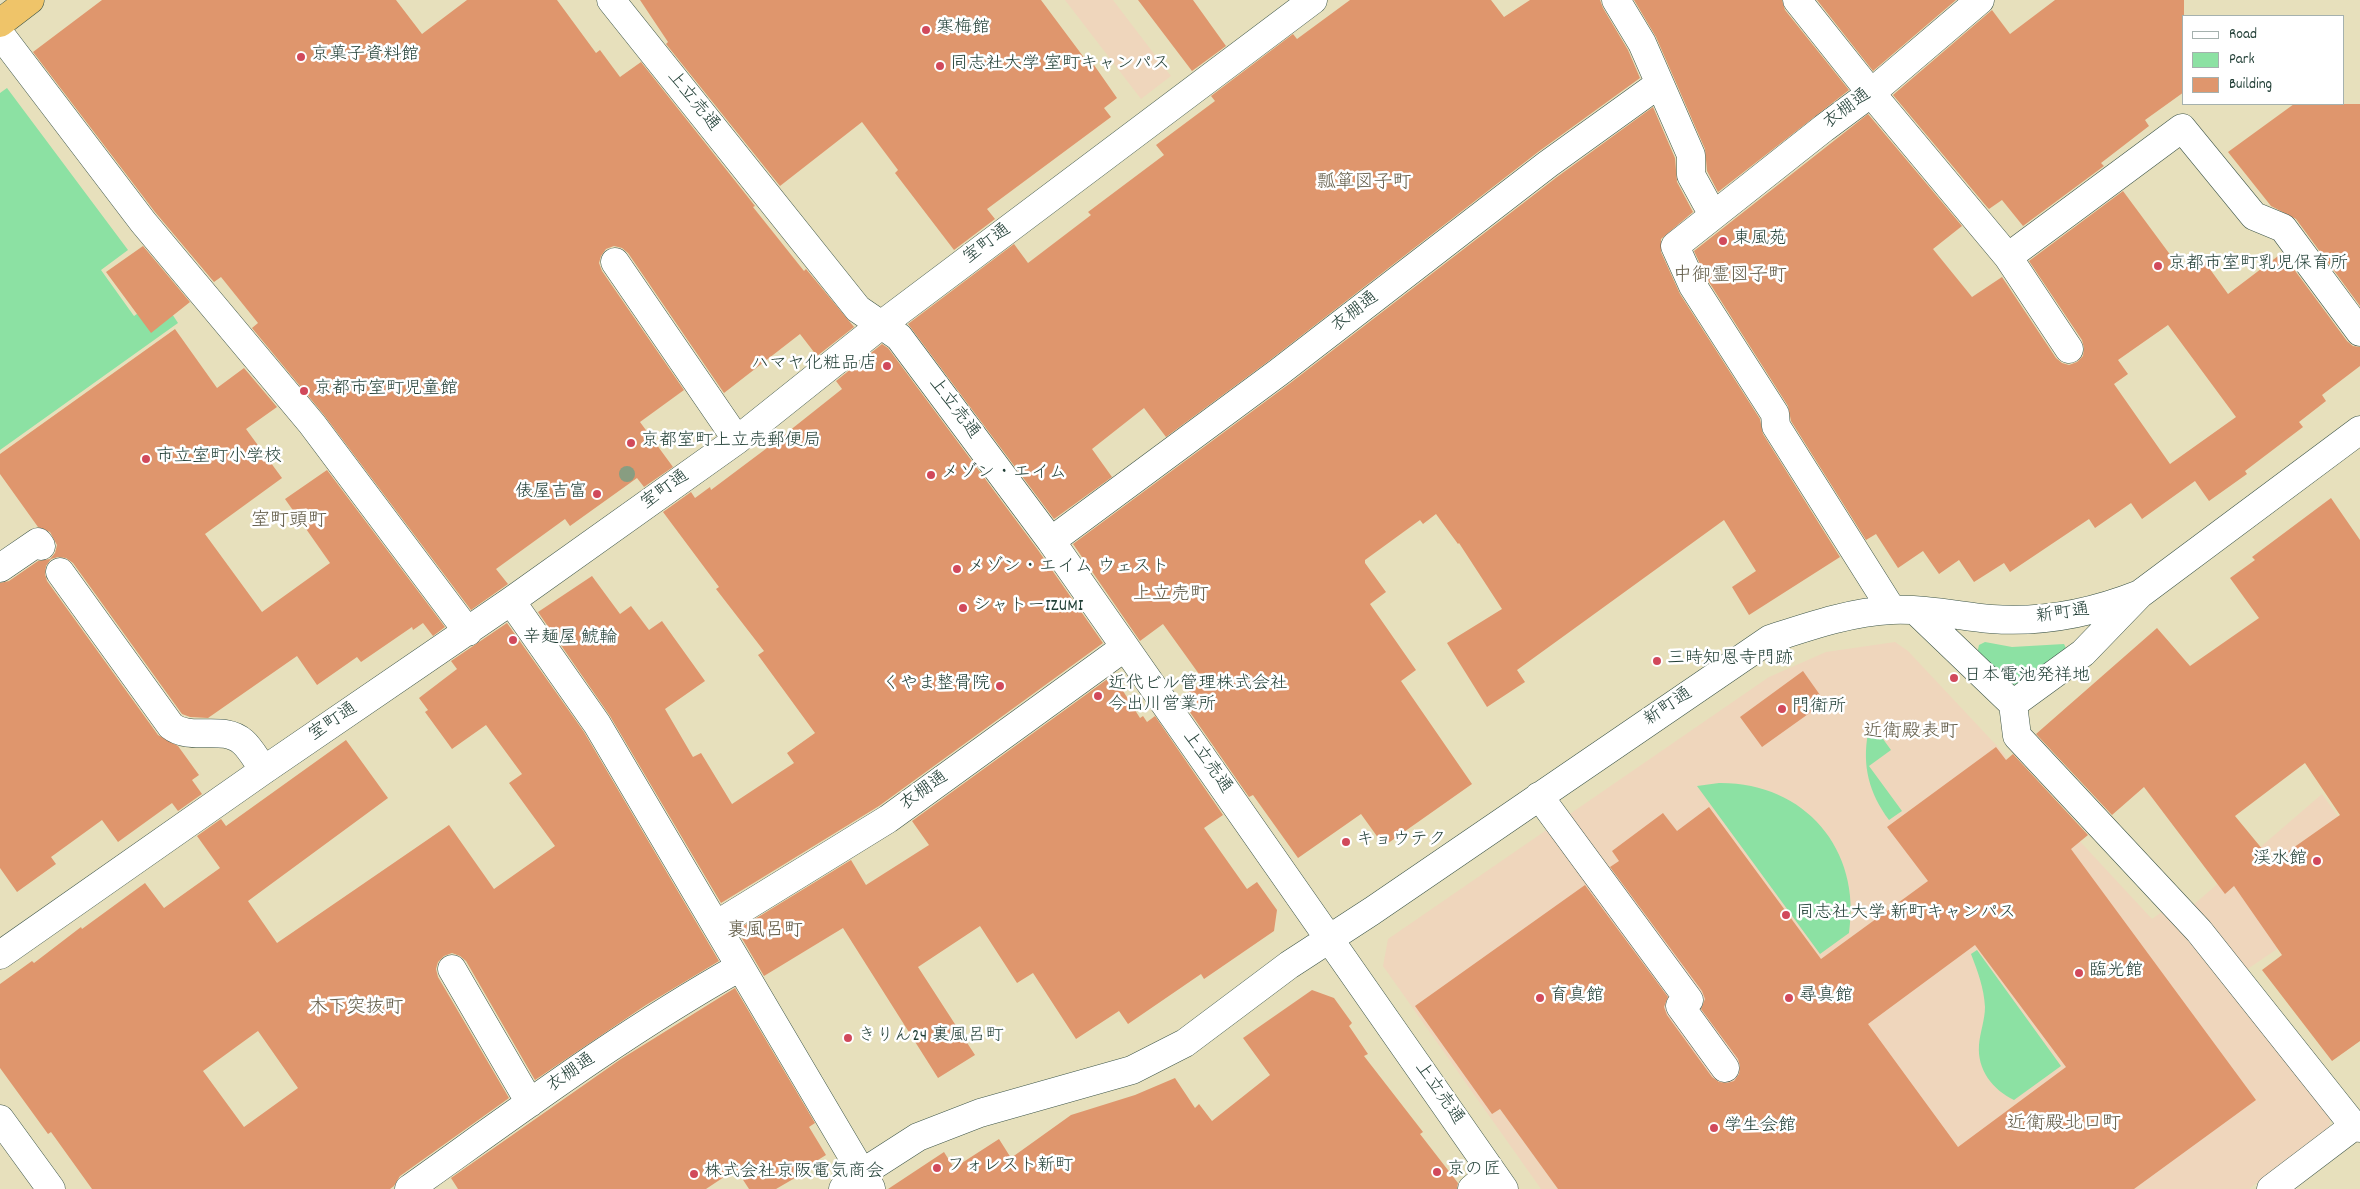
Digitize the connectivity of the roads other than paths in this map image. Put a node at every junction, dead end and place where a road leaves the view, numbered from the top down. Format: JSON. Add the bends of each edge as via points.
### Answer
{"nodes":[{"id":1,"x":30,"y":0,"type":"edge"},
{"id":2,"x":611,"y":0,"type":"edge"},
{"id":3,"x":1313,"y":0,"type":"edge"},
{"id":4,"x":1616,"y":0,"type":"edge"},
{"id":5,"x":1797,"y":0,"type":"edge"},
{"id":6,"x":1980,"y":0,"type":"edge"},
{"id":7,"x":0,"y":23,"type":"edge"},
{"id":8,"x":0,"y":34,"type":"edge"},
{"id":9,"x":1659,"y":84,"type":"junction"},
{"id":10,"x":1871,"y":93,"type":"junction"},
{"id":11,"x":1712,"y":215,"type":"junction"},
{"id":12,"x":2008,"y":256,"type":"junction"},
{"id":13,"x":615,"y":262,"type":"dead end"},
{"id":14,"x":881,"y":325,"type":"junction"},
{"id":15,"x":2360,"y":332,"type":"edge"},
{"id":16,"x":2069,"y":348,"type":"dead end"},
{"id":17,"x":2360,"y":430,"type":"edge"},
{"id":18,"x":737,"y":440,"type":"junction"},
{"id":19,"x":1051,"y":541,"type":"junction"},
{"id":20,"x":41,"y":546,"type":"dead end"},
{"id":21,"x":0,"y":568,"type":"edge"},
{"id":22,"x":60,"y":572,"type":"dead end"},
{"id":23,"x":2140,"y":594,"type":"junction"},
{"id":24,"x":512,"y":601,"type":"junction"},
{"id":25,"x":1905,"y":611,"type":"junction"},
{"id":26,"x":468,"y":632,"type":"junction"},
{"id":27,"x":1125,"y":647,"type":"junction"},
{"id":28,"x":2013,"y":704,"type":"junction"},
{"id":29,"x":264,"y":770,"type":"junction"},
{"id":30,"x":1539,"y":796,"type":"junction"},
{"id":31,"x":716,"y":925,"type":"junction"},
{"id":32,"x":1330,"y":939,"type":"junction"},
{"id":33,"x":0,"y":955,"type":"edge"},
{"id":34,"x":740,"y":967,"type":"junction"},
{"id":35,"x":452,"y":969,"type":"dead end"},
{"id":36,"x":1725,"y":1068,"type":"dead end"},
{"id":37,"x":530,"y":1103,"type":"junction"},
{"id":38,"x":0,"y":1119,"type":"edge"},
{"id":39,"x":2357,"y":1127,"type":"edge"},
{"id":40,"x":1489,"y":1183,"type":"edge"},
{"id":41,"x":859,"y":1184,"type":"edge"},
{"id":42,"x":51,"y":1189,"type":"edge"},
{"id":43,"x":409,"y":1189,"type":"edge"},
{"id":44,"x":2271,"y":1189,"type":"edge"}],
"edges":[{"from":1,"to":7,"type":"highway"},
{"from":2,"to":14,"type":"street","name":"上立売通","via":[[858,309]]},
{"from":3,"to":14,"type":"street","name":"室町通"},
{"from":4,"to":9,"type":"street","via":[[1642,43]]},
{"from":5,"to":10,"type":"street"},
{"from":6,"to":10,"type":"street","name":"衣棚通"},
{"from":8,"to":26,"type":"street","via":[[143,222],[312,424]]},
{"from":9,"to":11,"type":"street","via":[[1691,155],[1691,175]]},
{"from":9,"to":19,"type":"street","name":"衣棚通"},
{"from":10,"to":11,"type":"street","name":"衣棚通"},
{"from":10,"to":12,"type":"street"},
{"from":11,"to":25,"type":"street","name":"衣棚通","via":[[1675,246],[1681,263],[1774,414],[1776,426]]},
{"from":12,"to":15,"type":"street","via":[[2182,128],[2254,216],[2283,228]]},
{"from":12,"to":16,"type":"street"},
{"from":13,"to":18,"type":"street"},
{"from":14,"to":18,"type":"street","name":"室町通"},
{"from":14,"to":19,"type":"street","name":"上立売通","via":[[899,337]]},
{"from":17,"to":23,"type":"street","name":"新町通"},
{"from":18,"to":24,"type":"street","name":"室町通"},
{"from":19,"to":27,"type":"street","name":"上立売通"},
{"from":20,"to":21,"type":"street","via":[[38,542]]},
{"from":22,"to":29,"type":"street","via":[[171,726],[182,732],[229,735],[240,740]]},
{"from":23,"to":25,"type":"street","name":"新町通","via":[[2085,613],[2055,618],[2009,620]]},
{"from":23,"to":28,"type":"street","name":"新町通","via":[[2083,653]]},
{"from":24,"to":26,"type":"street","name":"室町通"},
{"from":24,"to":31,"type":"street","via":[[597,724]]},
{"from":25,"to":28,"type":"street"},
{"from":25,"to":30,"type":"street","name":"新町通","via":[[1833,619],[1770,639]]},
{"from":26,"to":29,"type":"street","name":"室町通"},
{"from":27,"to":31,"type":"street","name":"衣棚通","via":[[888,819]]},
{"from":27,"to":32,"type":"street","name":"上立売通"},
{"from":28,"to":39,"type":"street","via":[[2017,736],[2199,931]]},
{"from":29,"to":33,"type":"street","name":"室町通"},
{"from":30,"to":32,"type":"street","name":"新町通"},
{"from":30,"to":36,"type":"street","via":[[1689,1000],[1680,1006]]},
{"from":31,"to":34,"type":"street"},
{"from":32,"to":40,"type":"street","name":"上立売通"},
{"from":32,"to":41,"type":"street","name":"新町通","via":[[1289,965],[1185,1043],[1132,1070],[980,1112],[918,1137]]},
{"from":34,"to":37,"type":"street","name":"衣棚通","via":[[614,1044]]},
{"from":34,"to":41,"type":"street"},
{"from":35,"to":37,"type":"street"},
{"from":37,"to":43,"type":"street","name":"衣棚通"},
{"from":38,"to":42,"type":"street"},
{"from":39,"to":44,"type":"street"}]}
